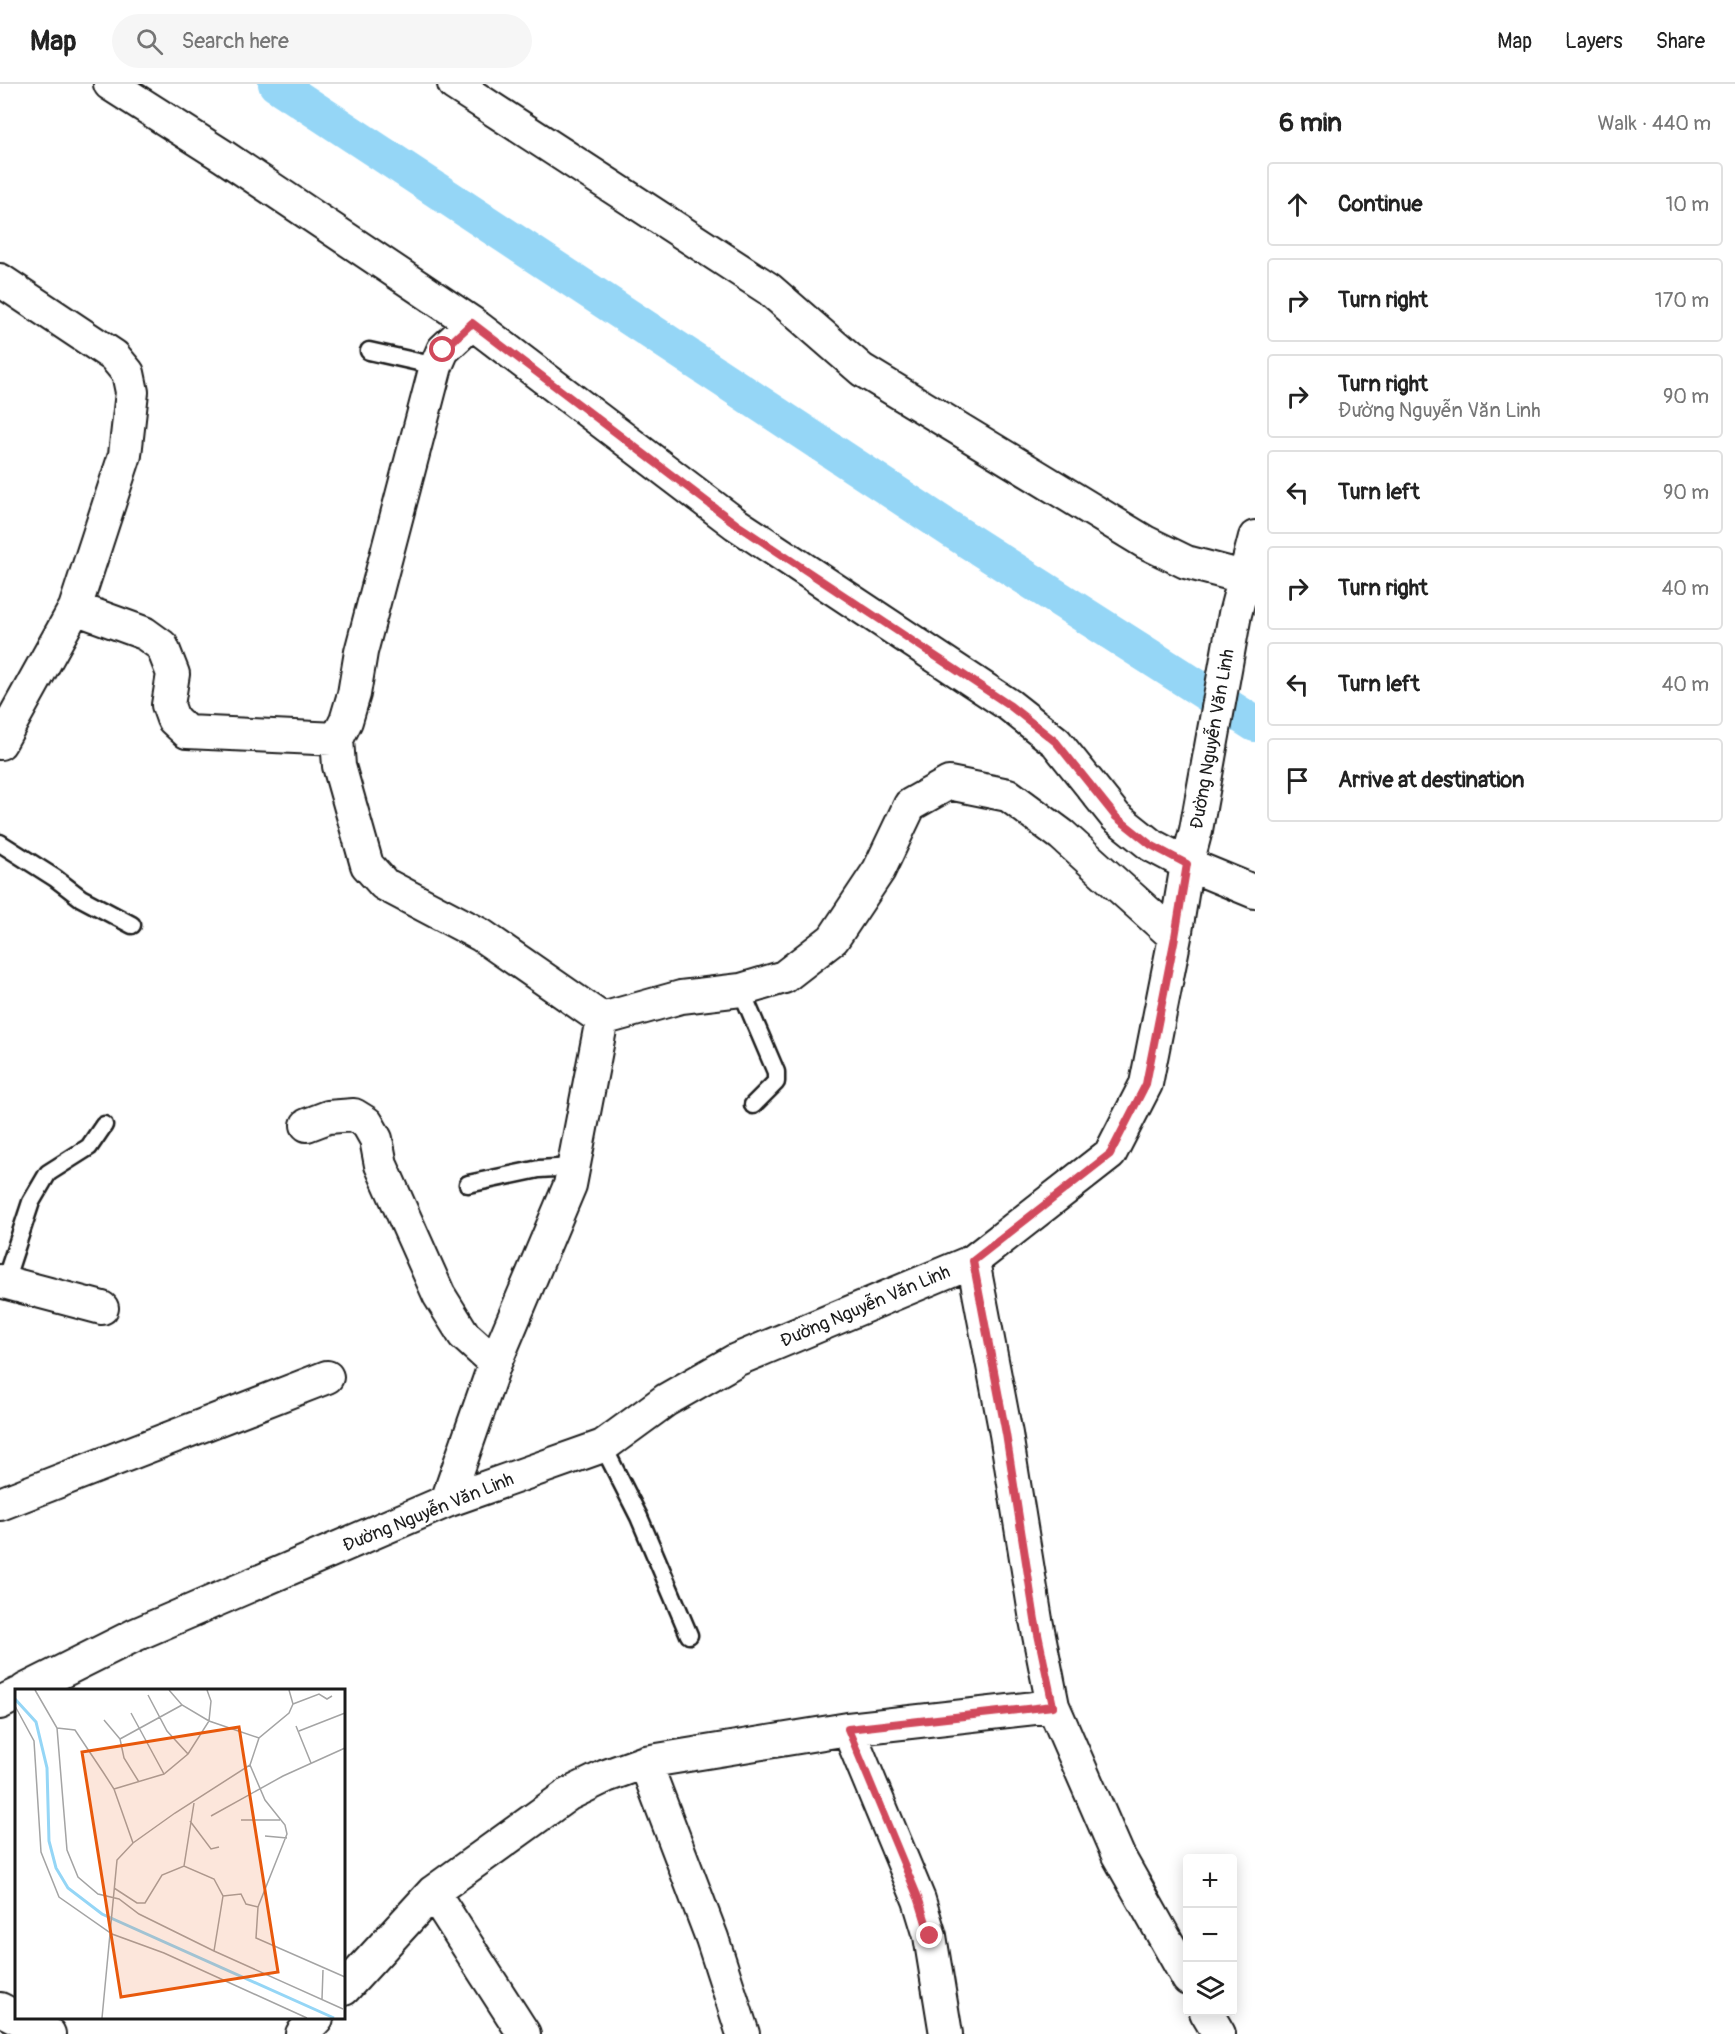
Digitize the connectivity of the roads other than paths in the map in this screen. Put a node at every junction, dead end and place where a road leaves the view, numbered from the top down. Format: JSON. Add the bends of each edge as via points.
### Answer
{"nodes":[{"id":1,"x":110,"y":84,"type":"edge"},
{"id":2,"x":454,"y":84,"type":"edge"},
{"id":3,"x":0,"y":280,"type":"edge"},
{"id":4,"x":472,"y":323,"type":"junction"},
{"id":5,"x":369,"y":351,"type":"dead end"},
{"id":6,"x":436,"y":366,"type":"junction"},
{"id":7,"x":1255,"y":537,"type":"edge"},
{"id":8,"x":1249,"y":583,"type":"edge"},
{"id":9,"x":75,"y":608,"type":"junction"},
{"id":10,"x":337,"y":739,"type":"junction"},
{"id":11,"x":0,"y":743,"type":"edge"},
{"id":12,"x":0,"y":843,"type":"edge"},
{"id":13,"x":1187,"y":864,"type":"junction"},
{"id":14,"x":1255,"y":892,"type":"edge"},
{"id":15,"x":132,"y":926,"type":"dead end"},
{"id":16,"x":1175,"y":937,"type":"junction"},
{"id":17,"x":741,"y":990,"type":"junction"},
{"id":18,"x":602,"y":1019,"type":"junction"},
{"id":19,"x":753,"y":1105,"type":"dead end"},
{"id":20,"x":104,"y":1125,"type":"dead end"},
{"id":21,"x":307,"y":1125,"type":"dead end"},
{"id":22,"x":573,"y":1167,"type":"junction"},
{"id":23,"x":468,"y":1184,"type":"dead end"},
{"id":24,"x":973,"y":1261,"type":"junction"},
{"id":25,"x":2,"y":1281,"type":"edge"},
{"id":26,"x":102,"y":1308,"type":"dead end"},
{"id":27,"x":495,"y":1363,"type":"junction"},
{"id":28,"x":327,"y":1377,"type":"dead end"},
{"id":29,"x":603,"y":1446,"type":"junction"},
{"id":30,"x":447,"y":1501,"type":"junction"},
{"id":31,"x":0,"y":1504,"type":"edge"},
{"id":32,"x":689,"y":1635,"type":"dead end"},
{"id":33,"x":27,"y":1689,"type":"edge"},
{"id":34,"x":15,"y":1696,"type":"edge"},
{"id":35,"x":0,"y":1703,"type":"edge"},
{"id":36,"x":1053,"y":1706,"type":"junction"},
{"id":37,"x":848,"y":1729,"type":"junction"},
{"id":38,"x":645,"y":1762,"type":"junction"},
{"id":39,"x":433,"y":1892,"type":"junction"},
{"id":40,"x":1183,"y":1970,"type":"edge"},
{"id":41,"x":345,"y":1988,"type":"edge"},
{"id":42,"x":0,"y":2009,"type":"edge"},
{"id":43,"x":1209,"y":2016,"type":"edge"},
{"id":44,"x":15,"y":2017,"type":"edge"},
{"id":45,"x":20,"y":2019,"type":"edge"},
{"id":46,"x":316,"y":2019,"type":"edge"},
{"id":47,"x":49,"y":2034,"type":"edge"},
{"id":48,"x":302,"y":2034,"type":"edge"},
{"id":49,"x":524,"y":2034,"type":"edge"},
{"id":50,"x":743,"y":2034,"type":"edge"},
{"id":51,"x":946,"y":2034,"type":"edge"},
{"id":52,"x":1220,"y":2034,"type":"edge"}],
"edges":[{"from":1,"to":4,"type":"street"},
{"from":2,"to":8,"type":"street","via":[[769,289],[862,370],[1145,542],[1185,562]]},
{"from":3,"to":9,"type":"street","via":[[114,356],[128,373],[132,392],[125,456]]},
{"from":4,"to":6,"type":"street","via":[[443,350]]},
{"from":4,"to":13,"type":"street","via":[[736,524],[1009,705],[1056,742],[1116,817],[1151,845]]},
{"from":5,"to":6,"type":"lane"},
{"from":6,"to":10,"type":"street","via":[[354,694]]},
{"from":7,"to":8,"type":"street","name":"Đường Nguyễn Văn Linh"},
{"from":8,"to":13,"type":"street","name":"Đường Nguyễn Văn Linh","via":[[1235,614]]},
{"from":9,"to":10,"type":"street","via":[[144,633],[162,646],[173,674],[168,705],[173,719],[187,732]]},
{"from":9,"to":11,"type":"street"},
{"from":10,"to":18,"type":"street","via":[[339,766],[367,865],[384,884],[481,935]]},
{"from":12,"to":15,"type":"lane"},
{"from":13,"to":14,"type":"street"},
{"from":13,"to":16,"type":"street","name":"Đường Nguyễn Văn Linh"},
{"from":16,"to":17,"type":"street","via":[[1062,835],[1008,795],[949,783],[910,805],[879,870],[833,939],[784,977]]},
{"from":16,"to":24,"type":"street","name":"Đường Nguyễn Văn Linh","via":[[1146,1084],[1110,1154]]},
{"from":17,"to":18,"type":"street","via":[[681,997]]},
{"from":17,"to":19,"type":"lane","via":[[776,1072],[776,1082]]},
{"from":18,"to":22,"type":"street"},
{"from":20,"to":25,"type":"lane","via":[[89,1147],[48,1173],[31,1202]]},
{"from":21,"to":27,"type":"street","via":[[328,1117],[354,1115],[367,1123],[376,1139],[381,1166],[440,1295],[464,1335]]},
{"from":22,"to":23,"type":"lane","via":[[539,1169]]},
{"from":22,"to":27,"type":"street","via":[[570,1185]]},
{"from":24,"to":29,"type":"street","name":"Đường Nguyễn Văn Linh","via":[[736,1360],[666,1400]]},
{"from":24,"to":36,"type":"street"},
{"from":25,"to":26,"type":"street"},
{"from":27,"to":30,"type":"street"},
{"from":28,"to":31,"type":"street"},
{"from":29,"to":30,"type":"street","name":"Đường Nguyễn Văn Linh"},
{"from":29,"to":32,"type":"lane","via":[[639,1517]]},
{"from":30,"to":33,"type":"street","name":"Đường Nguyễn Văn Linh","via":[[135,1635]]},
{"from":34,"to":35,"type":"street"},
{"from":36,"to":37,"type":"street"},
{"from":36,"to":40,"type":"street","via":[[1118,1855]]},
{"from":37,"to":38,"type":"street"},
{"from":37,"to":51,"type":"street","via":[[919,1900],[930,1936]]},
{"from":38,"to":39,"type":"street","via":[[568,1794]]},
{"from":38,"to":50,"type":"street","via":[[712,1938]]},
{"from":39,"to":41,"type":"street"},
{"from":39,"to":49,"type":"street"},
{"from":42,"to":44,"type":"street"},
{"from":43,"to":52,"type":"street"},
{"from":45,"to":47,"type":"street"},
{"from":46,"to":48,"type":"street"}]}
